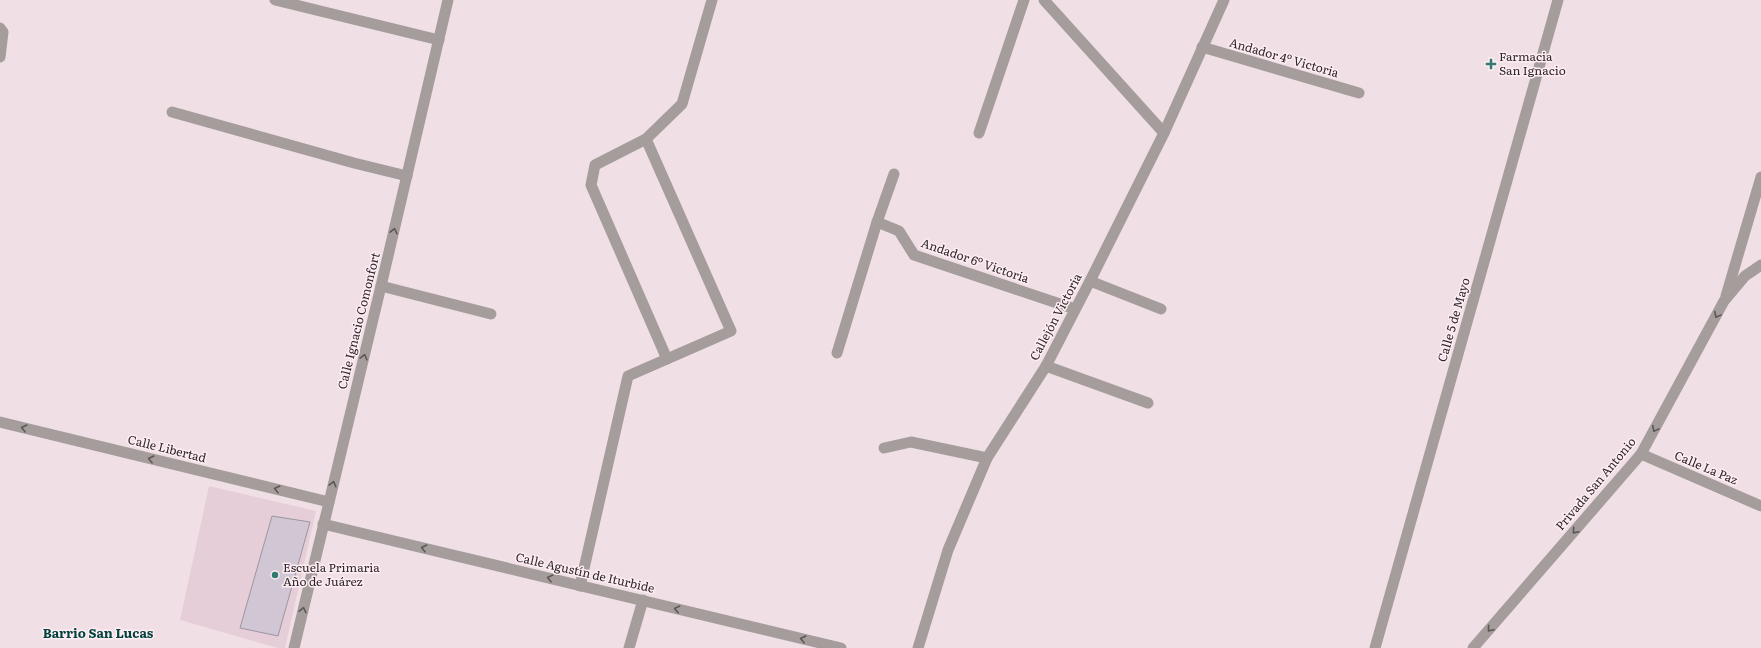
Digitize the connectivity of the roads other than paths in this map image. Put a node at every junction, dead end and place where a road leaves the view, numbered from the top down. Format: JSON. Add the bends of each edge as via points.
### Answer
{"nodes":[{"id":1,"x":275,"y":0,"type":"edge"},
{"id":2,"x":448,"y":0,"type":"edge"},
{"id":3,"x":712,"y":0,"type":"edge"},
{"id":4,"x":1024,"y":0,"type":"edge"},
{"id":5,"x":1044,"y":0,"type":"edge"},
{"id":6,"x":1224,"y":0,"type":"edge"},
{"id":7,"x":1558,"y":0,"type":"edge"},
{"id":8,"x":0,"y":28,"type":"edge"},
{"id":9,"x":439,"y":40,"type":"junction"},
{"id":10,"x":1202,"y":47,"type":"junction"},
{"id":11,"x":0,"y":57,"type":"edge"},
{"id":12,"x":1359,"y":93,"type":"dead end"},
{"id":13,"x":172,"y":112,"type":"dead end"},
{"id":14,"x":979,"y":132,"type":"dead end"},
{"id":15,"x":1164,"y":133,"type":"junction"},
{"id":16,"x":646,"y":139,"type":"junction"},
{"id":17,"x":894,"y":174,"type":"dead end"},
{"id":18,"x":407,"y":176,"type":"junction"},
{"id":19,"x":1761,"y":177,"type":"edge"},
{"id":20,"x":877,"y":222,"type":"junction"},
{"id":21,"x":1761,"y":265,"type":"edge"},
{"id":22,"x":1090,"y":281,"type":"junction"},
{"id":23,"x":381,"y":286,"type":"junction"},
{"id":24,"x":1724,"y":301,"type":"junction"},
{"id":25,"x":1075,"y":309,"type":"junction"},
{"id":26,"x":1161,"y":309,"type":"dead end"},
{"id":27,"x":491,"y":314,"type":"dead end"},
{"id":28,"x":837,"y":352,"type":"dead end"},
{"id":29,"x":667,"y":359,"type":"junction"},
{"id":30,"x":1046,"y":366,"type":"junction"},
{"id":31,"x":1148,"y":403,"type":"dead end"},
{"id":32,"x":0,"y":422,"type":"edge"},
{"id":33,"x":884,"y":448,"type":"dead end"},
{"id":34,"x":1641,"y":454,"type":"junction"},
{"id":35,"x":986,"y":458,"type":"junction"},
{"id":36,"x":329,"y":502,"type":"junction"},
{"id":37,"x":1761,"y":506,"type":"edge"},
{"id":38,"x":323,"y":524,"type":"junction"},
{"id":39,"x":580,"y":586,"type":"junction"},
{"id":40,"x":643,"y":600,"type":"junction"},
{"id":41,"x":294,"y":648,"type":"edge"},
{"id":42,"x":629,"y":648,"type":"edge"},
{"id":43,"x":841,"y":648,"type":"edge"},
{"id":44,"x":918,"y":648,"type":"edge"},
{"id":45,"x":1375,"y":648,"type":"edge"},
{"id":46,"x":1473,"y":648,"type":"edge"}],
"edges":[{"from":1,"to":9,"type":"street"},
{"from":2,"to":9,"type":"street","name":"Calle Ignacio Comonfort"},
{"from":3,"to":16,"type":"street","via":[[682,104]]},
{"from":4,"to":14,"type":"street"},
{"from":5,"to":15,"type":"street"},
{"from":6,"to":10,"type":"street","name":"Callejón Victoria"},
{"from":7,"to":45,"type":"street","name":"Calle 5 de Mayo"},
{"from":8,"to":11,"type":"street","via":[[3,32]]},
{"from":9,"to":18,"type":"street","name":"Calle Ignacio Comonfort"},
{"from":10,"to":12,"type":"street","name":"Andador 4º Victoria"},
{"from":10,"to":15,"type":"street","name":"Callejón Victoria"},
{"from":13,"to":18,"type":"street"},
{"from":15,"to":22,"type":"street","name":"Callejón Victoria"},
{"from":16,"to":29,"type":"street","via":[[594,165],[591,185]]},
{"from":16,"to":29,"type":"street","via":[[730,331]]},
{"from":17,"to":20,"type":"street"},
{"from":23,"to":18,"type":"street","name":"Calle Ignacio Comonfort","one_way":true},
{"from":19,"to":24,"type":"street"},
{"from":20,"to":25,"type":"street","name":"Andador 6º Victoria","via":[[899,231],[914,255]]},
{"from":20,"to":28,"type":"street"},
{"from":21,"to":24,"type":"street","name":"Privada San Antonio","via":[[1745,276]]},
{"from":22,"to":25,"type":"street","name":"Callejón Victoria"},
{"from":22,"to":26,"type":"street"},
{"from":23,"to":27,"type":"street"},
{"from":36,"to":23,"type":"street","name":"Calle Ignacio Comonfort","one_way":true},
{"from":24,"to":34,"type":"street","name":"Privada San Antonio","one_way":true},
{"from":25,"to":30,"type":"street","name":"Callejón Victoria"},
{"from":29,"to":39,"type":"street","via":[[628,376]]},
{"from":30,"to":31,"type":"street"},
{"from":30,"to":35,"type":"street","name":"Callejón Victoria"},
{"from":36,"to":32,"type":"street","name":"Calle Libertad","one_way":true},
{"from":33,"to":35,"type":"street","via":[[911,442]]},
{"from":34,"to":37,"type":"street","name":"Calle La Paz"},
{"from":34,"to":46,"type":"street","name":"Privada San Antonio","one_way":true},
{"from":35,"to":44,"type":"street","name":"Callejón Victoria","via":[[948,550]]},
{"from":36,"to":38,"type":"street","name":"Calle Ignacio Comonfort"},
{"from":39,"to":38,"type":"street","name":"Calle Agustín de Iturbide","one_way":true},
{"from":41,"to":38,"type":"street","name":"Calle Ignacio Comonfort","one_way":true},
{"from":39,"to":40,"type":"street","name":"Calle Agustín de Iturbide"},
{"from":40,"to":42,"type":"street"},
{"from":43,"to":40,"type":"street","name":"Calle Agustín de Iturbide","one_way":true}]}
